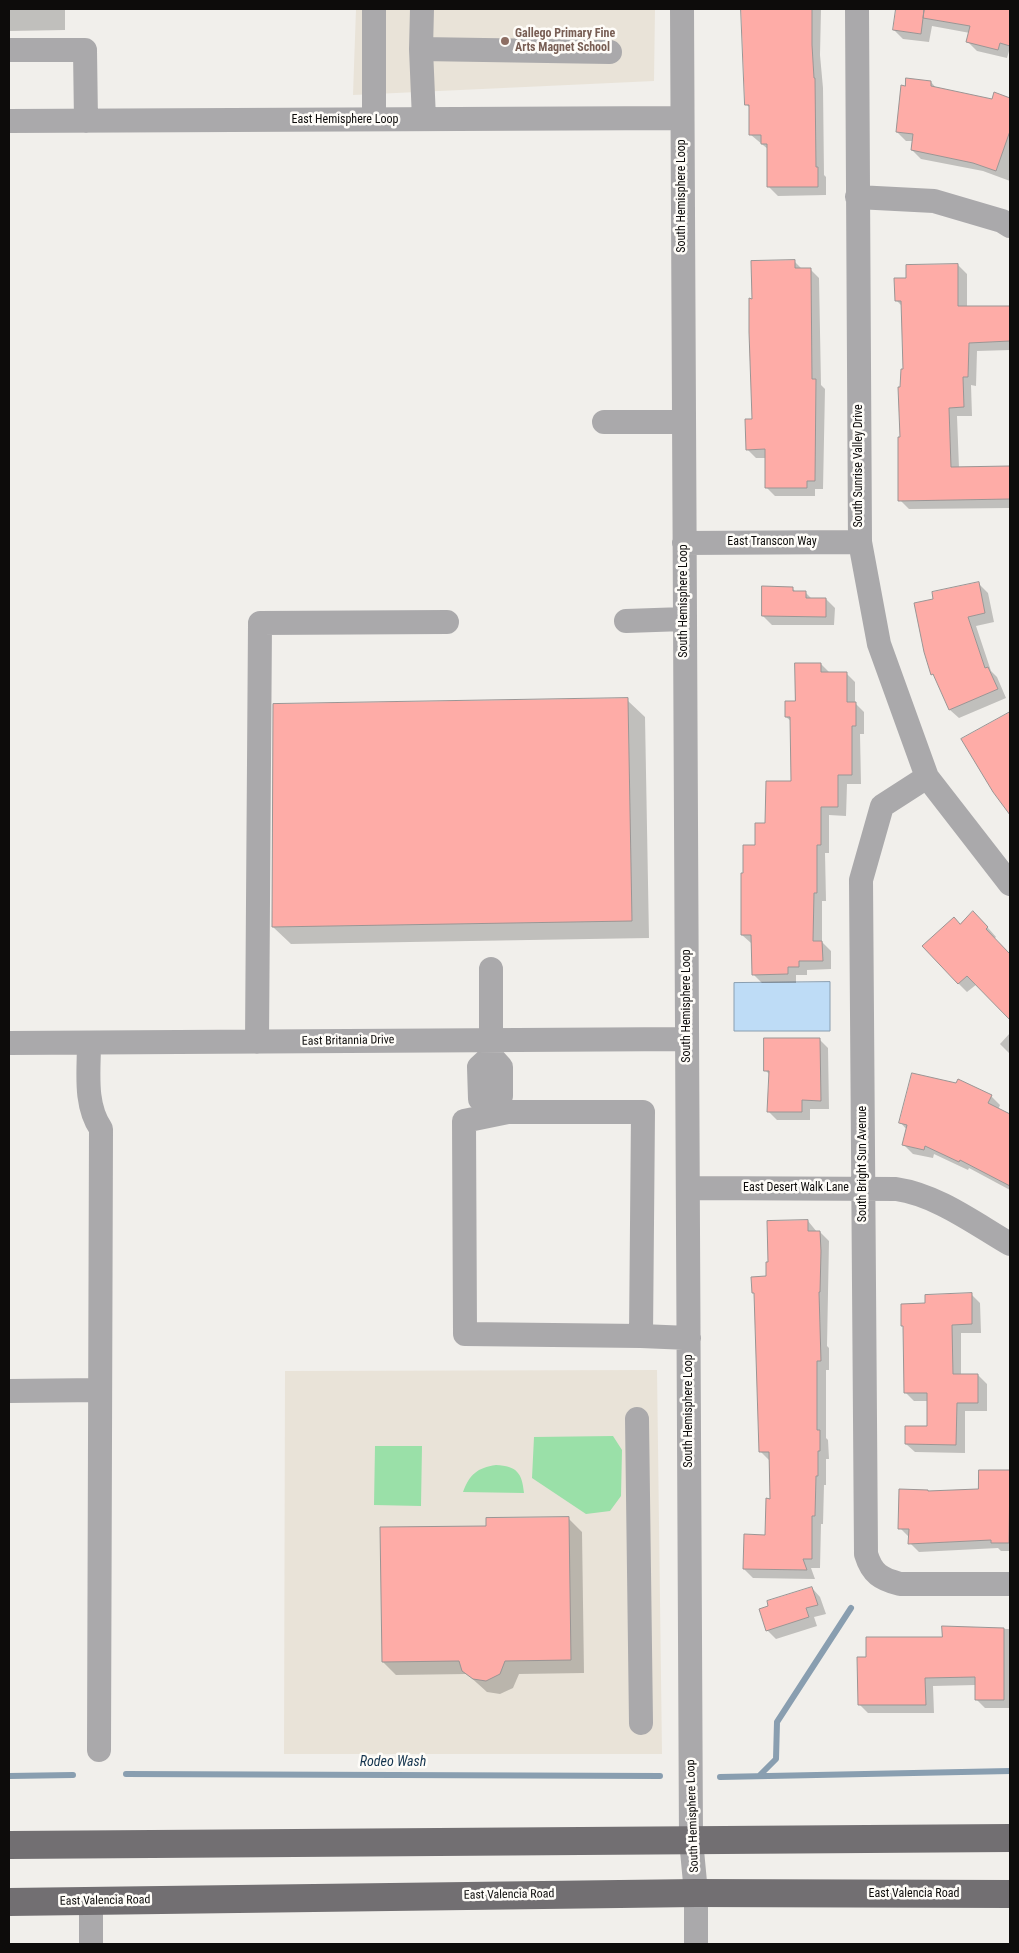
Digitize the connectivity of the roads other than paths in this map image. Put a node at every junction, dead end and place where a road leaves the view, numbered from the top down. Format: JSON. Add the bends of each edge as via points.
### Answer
{"nodes":[{"id":1,"x":374,"y":9,"type":"edge"},
{"id":2,"x":422,"y":9,"type":"edge"},
{"id":3,"x":682,"y":9,"type":"edge"},
{"id":4,"x":857,"y":9,"type":"edge"},
{"id":5,"x":421,"y":49,"type":"junction"},
{"id":6,"x":9,"y":50,"type":"edge"},
{"id":7,"x":610,"y":52,"type":"dead end"},
{"id":8,"x":681,"y":118,"type":"junction"},
{"id":9,"x":424,"y":119,"type":"junction"},
{"id":10,"x":374,"y":120,"type":"junction"},
{"id":11,"x":9,"y":121,"type":"edge"},
{"id":12,"x":86,"y":121,"type":"junction"},
{"id":13,"x":857,"y":197,"type":"junction"},
{"id":14,"x":1010,"y":226,"type":"edge"},
{"id":15,"x":604,"y":422,"type":"dead end"},
{"id":16,"x":684,"y":422,"type":"junction"},
{"id":17,"x":860,"y":542,"type":"junction"},
{"id":18,"x":684,"y":543,"type":"junction"},
{"id":19,"x":684,"y":619,"type":"junction"},
{"id":20,"x":626,"y":620,"type":"dead end"},
{"id":21,"x":446,"y":622,"type":"dead end"},
{"id":22,"x":927,"y":776,"type":"junction"},
{"id":23,"x":1010,"y":884,"type":"edge"},
{"id":24,"x":491,"y":968,"type":"dead end"},
{"id":25,"x":687,"y":1039,"type":"junction"},
{"id":26,"x":257,"y":1042,"type":"junction"},
{"id":27,"x":9,"y":1043,"type":"edge"},
{"id":28,"x":89,"y":1043,"type":"junction"},
{"id":29,"x":491,"y":1048,"type":"junction"},
{"id":30,"x":494,"y":1109,"type":"junction"},
{"id":31,"x":688,"y":1188,"type":"junction"},
{"id":32,"x":863,"y":1189,"type":"junction"},
{"id":33,"x":1010,"y":1244,"type":"edge"},
{"id":34,"x":642,"y":1336,"type":"junction"},
{"id":35,"x":689,"y":1338,"type":"junction"},
{"id":36,"x":100,"y":1390,"type":"junction"},
{"id":37,"x":9,"y":1391,"type":"edge"},
{"id":38,"x":637,"y":1419,"type":"dead end"},
{"id":39,"x":1010,"y":1584,"type":"edge"},
{"id":40,"x":641,"y":1723,"type":"dead end"},
{"id":41,"x":99,"y":1750,"type":"dead end"},
{"id":42,"x":1010,"y":1838,"type":"edge"},
{"id":43,"x":691,"y":1840,"type":"junction"},
{"id":44,"x":9,"y":1845,"type":"edge"},
{"id":45,"x":696,"y":1893,"type":"junction"},
{"id":46,"x":1010,"y":1894,"type":"edge"},
{"id":47,"x":9,"y":1902,"type":"edge"},
{"id":48,"x":91,"y":1902,"type":"junction"},
{"id":49,"x":91,"y":1944,"type":"edge"},
{"id":50,"x":696,"y":1944,"type":"edge"}],
"edges":[{"from":1,"to":10,"type":"street"},
{"from":2,"to":5,"type":"street"},
{"from":3,"to":8,"type":"street","name":"South Hemisphere Loop"},
{"from":4,"to":13,"type":"street","name":"South Sunrise Valley Drive"},
{"from":5,"to":7,"type":"street"},
{"from":5,"to":9,"type":"street"},
{"from":6,"to":12,"type":"street","via":[[85,50]]},
{"from":8,"to":9,"type":"street","name":"East Hemisphere Loop"},
{"from":8,"to":16,"type":"street","name":"South Hemisphere Loop"},
{"from":9,"to":10,"type":"street","name":"East Hemisphere Loop"},
{"from":10,"to":12,"type":"street","name":"East Hemisphere Loop"},
{"from":11,"to":12,"type":"street","name":"East Hemisphere Loop"},
{"from":13,"to":14,"type":"street","via":[[934,201]]},
{"from":13,"to":17,"type":"street","name":"South Sunrise Valley Drive"},
{"from":15,"to":16,"type":"street"},
{"from":16,"to":18,"type":"street","name":"South Hemisphere Loop"},
{"from":17,"to":18,"type":"street","name":"East Transcon Way"},
{"from":17,"to":22,"type":"street","name":"South Sunrise Valley Drive","via":[[879,644]]},
{"from":18,"to":19,"type":"street","name":"South Hemisphere Loop"},
{"from":19,"to":20,"type":"street"},
{"from":19,"to":25,"type":"street","name":"South Hemisphere Loop"},
{"from":21,"to":26,"type":"street","via":[[260,623]]},
{"from":22,"to":23,"type":"street","name":"South Sunrise Valley Drive"},
{"from":22,"to":32,"type":"street","name":"South Bright Sun Avenue","via":[[882,806],[861,880]]},
{"from":24,"to":29,"type":"street"},
{"from":25,"to":29,"type":"street","name":"East Britannia Drive"},
{"from":25,"to":31,"type":"street","name":"South Hemisphere Loop"},
{"from":26,"to":28,"type":"street","name":"East Britannia Drive"},
{"from":26,"to":29,"type":"street","name":"East Britannia Drive"},
{"from":27,"to":28,"type":"street","name":"East Britannia Drive"},
{"from":28,"to":36,"type":"street","via":[[91,1105],[101,1128]]},
{"from":29,"to":30,"type":"street","via":[[501,1067],[501,1096]]},
{"from":30,"to":34,"type":"street","via":[[508,1112],[643,1112]]},
{"from":30,"to":34,"type":"street","via":[[464,1121],[465,1334]]},
{"from":31,"to":32,"type":"street","name":"East Desert Walk Lane"},
{"from":31,"to":35,"type":"street","name":"South Hemisphere Loop"},
{"from":32,"to":33,"type":"street","name":"East Desert Walk Lane","via":[[914,1191],[947,1206]]},
{"from":32,"to":39,"type":"street","name":"South Bright Sun Avenue","via":[[864,1541],[874,1580],[911,1585]]},
{"from":34,"to":35,"type":"street"},
{"from":35,"to":43,"type":"street","name":"South Hemisphere Loop"},
{"from":36,"to":37,"type":"street"},
{"from":36,"to":41,"type":"street"},
{"from":38,"to":40,"type":"street"},
{"from":42,"to":43,"type":"main road"},
{"from":43,"to":44,"type":"main road"},
{"from":43,"to":45,"type":"street","name":"South Hemisphere Loop"},
{"from":45,"to":46,"type":"main road","name":"East Valencia Road"},
{"from":45,"to":48,"type":"main road","name":"East Valencia Road"},
{"from":45,"to":50,"type":"street","name":"South Hemisphere Loop"},
{"from":47,"to":48,"type":"main road","name":"East Valencia Road"},
{"from":48,"to":49,"type":"street"}]}
